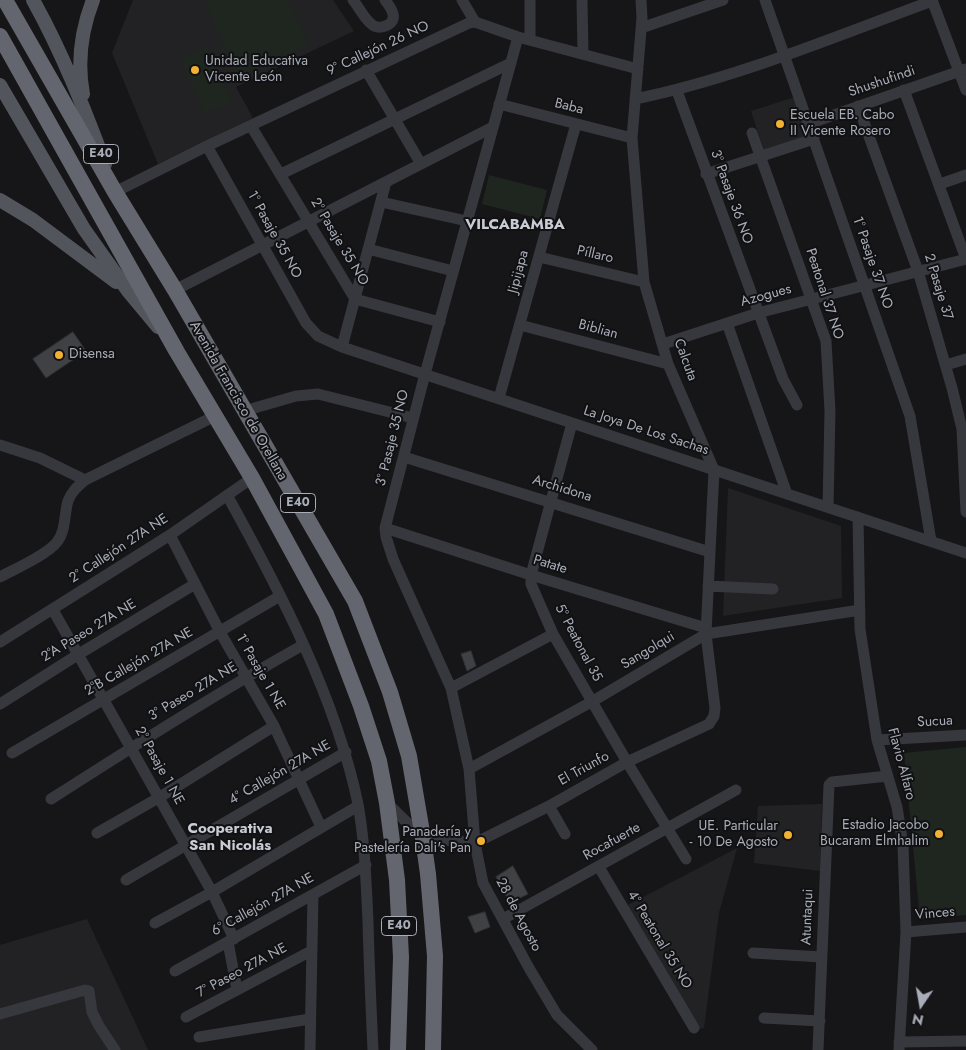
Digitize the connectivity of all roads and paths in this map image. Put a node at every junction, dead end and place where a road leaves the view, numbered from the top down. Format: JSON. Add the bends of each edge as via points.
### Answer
{"nodes":[{"id":1,"x":5,"y":0,"type":"edge"},
{"id":2,"x":33,"y":0,"type":"edge"},
{"id":3,"x":93,"y":0,"type":"edge"},
{"id":4,"x":354,"y":0,"type":"edge"},
{"id":5,"x":385,"y":0,"type":"edge"},
{"id":6,"x":462,"y":0,"type":"edge"},
{"id":7,"x":530,"y":0,"type":"edge"},
{"id":8,"x":582,"y":0,"type":"edge"},
{"id":9,"x":641,"y":0,"type":"edge"},
{"id":10,"x":723,"y":0,"type":"edge"},
{"id":11,"x":765,"y":0,"type":"edge"},
{"id":12,"x":932,"y":0,"type":"edge"},
{"id":13,"x":476,"y":22,"type":"junction"},
{"id":14,"x":641,"y":28,"type":"junction"},
{"id":15,"x":0,"y":36,"type":"edge"},
{"id":16,"x":518,"y":37,"type":"junction"},
{"id":17,"x":530,"y":40,"type":"junction"},
{"id":18,"x":583,"y":54,"type":"junction"},
{"id":19,"x":784,"y":55,"type":"junction"},
{"id":20,"x":511,"y":63,"type":"junction"},
{"id":21,"x":638,"y":69,"type":"junction"},
{"id":22,"x":366,"y":70,"type":"junction"},
{"id":23,"x":963,"y":70,"type":"edge"},
{"id":24,"x":0,"y":85,"type":"edge"},
{"id":25,"x":904,"y":90,"type":"junction"},
{"id":26,"x":966,"y":90,"type":"edge"},
{"id":27,"x":677,"y":91,"type":"junction"},
{"id":28,"x":635,"y":99,"type":"junction"},
{"id":29,"x":499,"y":104,"type":"junction"},
{"id":30,"x":858,"y":106,"type":"junction"},
{"id":31,"x":87,"y":115,"type":"junction"},
{"id":32,"x":394,"y":119,"type":"junction"},
{"id":33,"x":576,"y":124,"type":"junction"},
{"id":34,"x":808,"y":124,"type":"junction"},
{"id":35,"x":251,"y":126,"type":"junction"},
{"id":36,"x":493,"y":127,"type":"junction"},
{"id":37,"x":752,"y":133,"type":"dead end"},
{"id":38,"x":632,"y":138,"type":"junction"},
{"id":39,"x":814,"y":140,"type":"junction"},
{"id":40,"x":208,"y":146,"type":"junction"},
{"id":41,"x":761,"y":156,"type":"junction"},
{"id":42,"x":421,"y":164,"type":"junction"},
{"id":43,"x":281,"y":174,"type":"junction"},
{"id":44,"x":706,"y":174,"type":"junction"},
{"id":45,"x":966,"y":175,"type":"edge"},
{"id":46,"x":386,"y":182,"type":"junction"},
{"id":47,"x":940,"y":184,"type":"junction"},
{"id":48,"x":115,"y":192,"type":"junction"},
{"id":49,"x":0,"y":200,"type":"edge"},
{"id":50,"x":381,"y":202,"type":"junction"},
{"id":51,"x":310,"y":221,"type":"junction"},
{"id":52,"x":467,"y":221,"type":"junction"},
{"id":53,"x":263,"y":244,"type":"junction"},
{"id":54,"x":368,"y":249,"type":"junction"},
{"id":55,"x":539,"y":257,"type":"junction"},
{"id":56,"x":966,"y":259,"type":"edge"},
{"id":57,"x":453,"y":271,"type":"junction"},
{"id":58,"x":918,"y":272,"type":"junction"},
{"id":59,"x":644,"y":282,"type":"junction"},
{"id":60,"x":864,"y":286,"type":"junction"},
{"id":61,"x":175,"y":290,"type":"junction"},
{"id":62,"x":128,"y":291,"type":"junction"},
{"id":63,"x":355,"y":298,"type":"junction"},
{"id":64,"x":812,"y":300,"type":"junction"},
{"id":65,"x":758,"y":313,"type":"junction"},
{"id":66,"x":440,"y":322,"type":"junction"},
{"id":67,"x":727,"y":323,"type":"junction"},
{"id":68,"x":520,"y":325,"type":"junction"},
{"id":69,"x":318,"y":336,"type":"joint"},
{"id":70,"x":663,"y":344,"type":"junction"},
{"id":71,"x":342,"y":346,"type":"junction"},
{"id":72,"x":177,"y":352,"type":"junction"},
{"id":73,"x":966,"y":359,"type":"edge"},
{"id":74,"x":668,"y":364,"type":"junction"},
{"id":75,"x":946,"y":364,"type":"junction"},
{"id":76,"x":424,"y":374,"type":"junction"},
{"id":77,"x":499,"y":398,"type":"junction"},
{"id":78,"x":797,"y":405,"type":"dead end"},
{"id":79,"x":244,"y":411,"type":"junction"},
{"id":80,"x":215,"y":416,"type":"junction"},
{"id":81,"x":412,"y":418,"type":"junction"},
{"id":82,"x":572,"y":423,"type":"junction"},
{"id":83,"x":0,"y":445,"type":"edge"},
{"id":84,"x":404,"y":457,"type":"junction"},
{"id":85,"x":714,"y":470,"type":"junction"},
{"id":86,"x":252,"y":478,"type":"junction"},
{"id":87,"x":85,"y":480,"type":"junction"},
{"id":88,"x":227,"y":494,"type":"junction"},
{"id":89,"x":787,"y":494,"type":"junction"},
{"id":90,"x":552,"y":502,"type":"junction"},
{"id":91,"x":828,"y":507,"type":"junction"},
{"id":92,"x":966,"y":512,"type":"edge"},
{"id":93,"x":858,"y":517,"type":"junction"},
{"id":94,"x":385,"y":528,"type":"junction"},
{"id":95,"x":170,"y":535,"type":"junction"},
{"id":96,"x":930,"y":541,"type":"junction"},
{"id":97,"x":710,"y":552,"type":"junction"},
{"id":98,"x":966,"y":553,"type":"edge"},
{"id":99,"x":531,"y":575,"type":"junction"},
{"id":100,"x":0,"y":577,"type":"edge"},
{"id":101,"x":195,"y":584,"type":"junction"},
{"id":102,"x":708,"y":586,"type":"junction"},
{"id":103,"x":773,"y":589,"type":"dead end"},
{"id":104,"x":280,"y":596,"type":"junction"},
{"id":105,"x":53,"y":610,"type":"junction"},
{"id":106,"x":860,"y":610,"type":"junction"},
{"id":107,"x":706,"y":631,"type":"junction"},
{"id":108,"x":220,"y":632,"type":"junction"},
{"id":109,"x":553,"y":634,"type":"junction"},
{"id":110,"x":0,"y":642,"type":"edge"},
{"id":111,"x":303,"y":645,"type":"junction"},
{"id":112,"x":79,"y":654,"type":"junction"},
{"id":113,"x":245,"y":677,"type":"junction"},
{"id":114,"x":451,"y":688,"type":"junction"},
{"id":115,"x":104,"y":700,"type":"junction"},
{"id":116,"x":593,"y":701,"type":"junction"},
{"id":117,"x":0,"y":704,"type":"edge"},
{"id":118,"x":709,"y":724,"type":"joint"},
{"id":119,"x":274,"y":726,"type":"junction"},
{"id":120,"x":966,"y":735,"type":"edge"},
{"id":121,"x":876,"y":740,"type":"junction"},
{"id":122,"x":132,"y":747,"type":"junction"},
{"id":123,"x":346,"y":752,"type":"junction"},
{"id":124,"x":12,"y":753,"type":"dead end"},
{"id":125,"x":627,"y":762,"type":"junction"},
{"id":126,"x":469,"y":769,"type":"junction"},
{"id":127,"x":888,"y":776,"type":"junction"},
{"id":128,"x":300,"y":779,"type":"junction"},
{"id":129,"x":736,"y":790,"type":"dead end"},
{"id":130,"x":160,"y":797,"type":"junction"},
{"id":131,"x":51,"y":800,"type":"dead end"},
{"id":132,"x":387,"y":803,"type":"junction"},
{"id":133,"x":358,"y":806,"type":"junction"},
{"id":134,"x":549,"y":806,"type":"junction"},
{"id":135,"x":321,"y":827,"type":"junction"},
{"id":136,"x":668,"y":829,"type":"junction"},
{"id":137,"x":98,"y":833,"type":"dead end"},
{"id":138,"x":565,"y":834,"type":"dead end"},
{"id":139,"x":423,"y":838,"type":"junction"},
{"id":140,"x":475,"y":843,"type":"junction"},
{"id":141,"x":186,"y":846,"type":"junction"},
{"id":142,"x":686,"y":859,"type":"dead end"},
{"id":143,"x":366,"y":865,"type":"junction"},
{"id":144,"x":599,"y":867,"type":"junction"},
{"id":145,"x":126,"y":880,"type":"dead end"},
{"id":146,"x":212,"y":892,"type":"junction"},
{"id":147,"x":313,"y":895,"type":"junction"},
{"id":148,"x":503,"y":919,"type":"junction"},
{"id":149,"x":155,"y":923,"type":"dead end"},
{"id":150,"x":966,"y":927,"type":"edge"},
{"id":151,"x":906,"y":932,"type":"junction"},
{"id":152,"x":231,"y":941,"type":"junction"},
{"id":153,"x":312,"y":951,"type":"junction"},
{"id":154,"x":753,"y":954,"type":"dead end"},
{"id":155,"x":822,"y":957,"type":"junction"},
{"id":156,"x":175,"y":972,"type":"dead end"},
{"id":157,"x":237,"y":990,"type":"junction"},
{"id":158,"x":0,"y":1014,"type":"edge"},
{"id":159,"x":186,"y":1017,"type":"dead end"},
{"id":160,"x":764,"y":1018,"type":"dead end"},
{"id":161,"x":310,"y":1019,"type":"junction"},
{"id":162,"x":820,"y":1021,"type":"junction"},
{"id":163,"x":694,"y":1028,"type":"dead end"},
{"id":164,"x":199,"y":1037,"type":"dead end"},
{"id":165,"x":966,"y":1041,"type":"edge"},
{"id":166,"x":899,"y":1046,"type":"edge"},
{"id":167,"x":115,"y":1050,"type":"edge"},
{"id":168,"x":310,"y":1050,"type":"edge"},
{"id":169,"x":372,"y":1050,"type":"edge"},
{"id":170,"x":398,"y":1050,"type":"edge"},
{"id":171,"x":433,"y":1050,"type":"edge"},
{"id":172,"x":592,"y":1050,"type":"edge"},
{"id":173,"x":818,"y":1050,"type":"edge"}],
"edges":[{"from":1,"to":48,"type":"highway","name":"Avenida Francisco de Orellana"},
{"from":2,"to":31,"type":"main road","name":"Avenida Francisco de Orellana"},
{"from":3,"to":31,"type":"main road","via":[[82,38],[80,68]]},
{"from":4,"to":5,"type":"street","via":[[370,24],[379,27],[394,19]]},
{"from":6,"to":13,"type":"street"},
{"from":7,"to":17,"type":"street"},
{"from":8,"to":18,"type":"street"},
{"from":9,"to":14,"type":"street","name":"Calcuta"},
{"from":10,"to":14,"type":"street"},
{"from":11,"to":19,"type":"street","name":"1° Pasaje 37 NO"},
{"from":12,"to":19,"type":"street"},
{"from":12,"to":23,"type":"street"},
{"from":13,"to":16,"type":"street"},
{"from":13,"to":22,"type":"street","name":"9° Callejón 26 NO"},
{"from":14,"to":21,"type":"street","name":"Calcuta"},
{"from":15,"to":72,"type":"highway","name":"Avenida Francisco de Orellana"},
{"from":16,"to":17,"type":"street"},
{"from":16,"to":20,"type":"street","name":"3° Pasaje 35 NO"},
{"from":17,"to":18,"type":"street"},
{"from":18,"to":21,"type":"street"},
{"from":19,"to":27,"type":"street"},
{"from":19,"to":34,"type":"street","name":"1° Pasaje 37 NO"},
{"from":20,"to":29,"type":"street","name":"3° Pasaje 35 NO"},
{"from":20,"to":32,"type":"street"},
{"from":21,"to":28,"type":"street","name":"Calcuta"},
{"from":22,"to":32,"type":"street"},
{"from":22,"to":35,"type":"street","name":"9° Callejón 26 NO"},
{"from":23,"to":25,"type":"street","name":"Shushufindi"},
{"from":23,"to":26,"type":"street"},
{"from":24,"to":62,"type":"main road","name":"Avenida Francisco de Orellana","number":"E40","via":[[84,230]]},
{"from":25,"to":30,"type":"street","name":"Shushufindi"},
{"from":25,"to":47,"type":"street"},
{"from":27,"to":28,"type":"street"},
{"from":27,"to":44,"type":"street","name":"3° Pasaje 36 NO"},
{"from":28,"to":38,"type":"street","name":"Calcuta"},
{"from":29,"to":33,"type":"street","name":"Baba"},
{"from":29,"to":36,"type":"street","name":"3° Pasaje 35 NO"},
{"from":30,"to":34,"type":"street","name":"Shushufindi"},
{"from":30,"to":58,"type":"street","name":"2 Pasaje 37"},
{"from":31,"to":48,"type":"main road","name":"Avenida Francisco de Orellana","number":"E40"},
{"from":32,"to":42,"type":"street"},
{"from":32,"to":43,"type":"street"},
{"from":33,"to":38,"type":"street","name":"Baba"},
{"from":33,"to":55,"type":"street","name":"Jipijapa"},
{"from":34,"to":39,"type":"street","name":"1° Pasaje 37 NO"},
{"from":35,"to":40,"type":"street","name":"9° Callejón 26 NO"},
{"from":35,"to":43,"type":"street","name":"2° Pasaje 35 NO"},
{"from":36,"to":42,"type":"street"},
{"from":36,"to":52,"type":"street","name":"3° Pasaje 35 NO"},
{"from":37,"to":41,"type":"street","name":"Peatonal 37 NO"},
{"from":38,"to":59,"type":"street","name":"Calcuta"},
{"from":39,"to":41,"type":"street"},
{"from":39,"to":60,"type":"street","name":"1° Pasaje 37 NO"},
{"from":40,"to":48,"type":"street","name":"9° Callejón 26 NO"},
{"from":40,"to":53,"type":"street","name":"1° Pasaje 35 NO"},
{"from":41,"to":44,"type":"street"},
{"from":41,"to":64,"type":"street","name":"Peatonal 37 NO"},
{"from":42,"to":46,"type":"street"},
{"from":43,"to":51,"type":"street","name":"2° Pasaje 35 NO"},
{"from":44,"to":65,"type":"street","name":"3° Pasaje 36 NO"},
{"from":45,"to":47,"type":"street"},
{"from":46,"to":50,"type":"street"},
{"from":46,"to":51,"type":"street"},
{"from":47,"to":56,"type":"street"},
{"from":48,"to":61,"type":"highway","name":"Avenida Francisco de Orellana","number":"E40"},
{"from":49,"to":62,"type":"main road","via":[[33,220]]},
{"from":50,"to":52,"type":"street"},
{"from":50,"to":54,"type":"street"},
{"from":51,"to":53,"type":"street"},
{"from":51,"to":63,"type":"street","name":"2° Pasaje 35 NO"},
{"from":52,"to":57,"type":"street","name":"3° Pasaje 35 NO"},
{"from":53,"to":61,"type":"street"},
{"from":53,"to":69,"type":"street","name":"1° Pasaje 35 NO","via":[[306,323]]},
{"from":54,"to":57,"type":"street"},
{"from":54,"to":63,"type":"street"},
{"from":55,"to":59,"type":"street","name":"Píllaro"},
{"from":55,"to":68,"type":"street","name":"Jipijapa"},
{"from":56,"to":58,"type":"street","name":"Azogues"},
{"from":57,"to":66,"type":"street","name":"3° Pasaje 35 NO"},
{"from":58,"to":60,"type":"street","name":"Azogues"},
{"from":58,"to":75,"type":"street","name":"2 Pasaje 37"},
{"from":59,"to":70,"type":"street","name":"Calcuta"},
{"from":60,"to":64,"type":"street","name":"Azogues"},
{"from":60,"to":96,"type":"street","name":"1° Pasaje 37 NO","via":[[910,416]]},
{"from":61,"to":79,"type":"highway","name":"Avenida Francisco de Orellana","number":"E40"},
{"from":62,"to":72,"type":"main road","name":"Avenida Francisco de Orellana","number":"E40"},
{"from":63,"to":66,"type":"street","name":"2° Pasaje 35 NO"},
{"from":63,"to":71,"type":"street"},
{"from":64,"to":65,"type":"street","name":"Azogues"},
{"from":64,"to":91,"type":"street","name":"Peatonal 37 NO","via":[[826,341],[830,411]]},
{"from":65,"to":67,"type":"street","name":"Azogues"},
{"from":65,"to":78,"type":"street","name":"3° Pasaje 36 NO","via":[[783,379]]},
{"from":66,"to":76,"type":"street","name":"3° Pasaje 35 NO"},
{"from":67,"to":70,"type":"street","name":"Azogues"},
{"from":67,"to":89,"type":"street"},
{"from":68,"to":74,"type":"street","name":"Biblian"},
{"from":68,"to":77,"type":"street","name":"Jipijapa"},
{"from":69,"to":71,"type":"street","name":"La Joya De Los Sachas"},
{"from":70,"to":74,"type":"street","name":"Calcuta"},
{"from":71,"to":76,"type":"street","name":"La Joya De Los Sachas"},
{"from":72,"to":80,"type":"highway","name":"Avenida Francisco de Orellana","number":"E40"},
{"from":73,"to":75,"type":"street"},
{"from":74,"to":85,"type":"street","name":"Calcuta"},
{"from":75,"to":92,"type":"street","name":"2 Pasaje 37","via":[[962,429]]},
{"from":76,"to":77,"type":"street","name":"La Joya De Los Sachas"},
{"from":76,"to":81,"type":"street","name":"3° Pasaje 35 NO"},
{"from":77,"to":82,"type":"street","name":"La Joya De Los Sachas"},
{"from":79,"to":81,"type":"street","via":[[313,394]]},
{"from":79,"to":139,"type":"highway","name":"Avenida Francisco de Orellana","number":"E40","via":[[355,601],[390,692],[406,747]]},
{"from":80,"to":86,"type":"highway","name":"Avenida Francisco de Orellana","number":"E40"},
{"from":80,"to":87,"type":"street"},
{"from":81,"to":84,"type":"street","name":"3° Pasaje 35 NO"},
{"from":82,"to":85,"type":"street","name":"La Joya De Los Sachas"},
{"from":82,"to":90,"type":"street"},
{"from":83,"to":87,"type":"street","via":[[40,458]]},
{"from":84,"to":90,"type":"street","name":"Archidona"},
{"from":84,"to":94,"type":"street","name":"3° Pasaje 35 NO"},
{"from":85,"to":89,"type":"street","name":"La Joya De Los Sachas"},
{"from":85,"to":97,"type":"street","name":"Calcuta"},
{"from":86,"to":88,"type":"street","name":"2° Callejón 27A NE"},
{"from":86,"to":132,"type":"highway","name":"Avenida Francisco de Orellana","number":"E40","via":[[326,614],[379,761]]},
{"from":87,"to":100,"type":"street","via":[[69,500],[56,543]]},
{"from":88,"to":95,"type":"street","name":"2° Callejón 27A NE"},
{"from":88,"to":104,"type":"street"},
{"from":89,"to":91,"type":"street","name":"La Joya De Los Sachas"},
{"from":90,"to":97,"type":"street","name":"Archidona"},
{"from":90,"to":99,"type":"street"},
{"from":91,"to":93,"type":"street","name":"La Joya De Los Sachas"},
{"from":93,"to":96,"type":"street","name":"La Joya De Los Sachas"},
{"from":93,"to":106,"type":"street","name":"Flavio Alfaro"},
{"from":94,"to":99,"type":"street","name":"Patate"},
{"from":94,"to":114,"type":"street","name":"3° Pasaje 35 NO","via":[[393,559]]},
{"from":95,"to":101,"type":"street","name":"1° Pasaje 1 NE"},
{"from":95,"to":105,"type":"street","name":"2° Callejón 27A NE"},
{"from":96,"to":98,"type":"street","name":"La Joya De Los Sachas"},
{"from":97,"to":102,"type":"street","name":"Calcuta"},
{"from":99,"to":107,"type":"street","name":"Patate"},
{"from":99,"to":109,"type":"street","name":"5° Peatonal 35"},
{"from":101,"to":108,"type":"street","name":"1° Pasaje 1 NE"},
{"from":101,"to":112,"type":"street","name":"2°A Paseo 27A NE"},
{"from":102,"to":103,"type":"street"},
{"from":102,"to":107,"type":"street","name":"Calcuta"},
{"from":104,"to":108,"type":"street","name":"2°B Callejón 27A NE"},
{"from":104,"to":111,"type":"street"},
{"from":105,"to":110,"type":"street","name":"2° Callejón 27A NE"},
{"from":105,"to":112,"type":"street","name":"2° Pasaje 1 NE"},
{"from":106,"to":107,"type":"street","name":"Sangolqui"},
{"from":106,"to":121,"type":"street","name":"Flavio Alfaro"},
{"from":107,"to":116,"type":"street","name":"Sangolqui"},
{"from":107,"to":118,"type":"street","name":"Calcuta","via":[[715,708]]},
{"from":108,"to":113,"type":"street","name":"1° Pasaje 1 NE"},
{"from":108,"to":115,"type":"street","name":"2°B Callejón 27A NE"},
{"from":109,"to":114,"type":"street"},
{"from":109,"to":116,"type":"street","name":"5° Peatonal 35"},
{"from":111,"to":113,"type":"street","name":"3° Paseo 27A NE"},
{"from":111,"to":123,"type":"street"},
{"from":112,"to":115,"type":"street","name":"2° Pasaje 1 NE"},
{"from":112,"to":117,"type":"street","name":"2°A Paseo 27A NE"},
{"from":113,"to":119,"type":"street","name":"1° Pasaje 1 NE"},
{"from":113,"to":122,"type":"street","name":"3° Paseo 27A NE"},
{"from":114,"to":126,"type":"street","name":"3° Pasaje 35 NO"},
{"from":115,"to":122,"type":"street","name":"2° Pasaje 1 NE"},
{"from":115,"to":124,"type":"street","name":"2°B Callejón 27A NE"},
{"from":116,"to":125,"type":"street","name":"5° Peatonal 35"},
{"from":116,"to":126,"type":"street","name":"Sangolqui"},
{"from":118,"to":125,"type":"street","name":"El Triunfo"},
{"from":119,"to":128,"type":"street","name":"1° Pasaje 1 NE"},
{"from":119,"to":130,"type":"street"},
{"from":120,"to":121,"type":"street","name":"Sucua"},
{"from":121,"to":127,"type":"street","name":"Flavio Alfaro"},
{"from":122,"to":130,"type":"street","name":"2° Pasaje 1 NE"},
{"from":122,"to":131,"type":"street","name":"3° Paseo 27A NE"},
{"from":123,"to":128,"type":"street","name":"4° Callejón 27A NE"},
{"from":123,"to":133,"type":"street"},
{"from":125,"to":134,"type":"street","name":"El Triunfo"},
{"from":125,"to":136,"type":"street","name":"5° Peatonal 35"},
{"from":126,"to":140,"type":"street","name":"3° Pasaje 35 NO"},
{"from":127,"to":151,"type":"street","name":"Flavio Alfaro","via":[[903,845]]},
{"from":127,"to":155,"type":"street","name":"Atuntaqui","via":[[832,782],[829,785]]},
{"from":128,"to":135,"type":"street","name":"1° Pasaje 1 NE"},
{"from":128,"to":141,"type":"street","name":"4° Callejón 27A NE"},
{"from":129,"to":136,"type":"street","name":"Rocafuerte"},
{"from":130,"to":137,"type":"street"},
{"from":130,"to":141,"type":"street","name":"2° Pasaje 1 NE"},
{"from":132,"to":139,"type":"street"},
{"from":132,"to":170,"type":"highway","name":"Avenida Francisco de Orellana","number":"E40","via":[[398,880],[401,957]]},
{"from":133,"to":135,"type":"street"},
{"from":133,"to":143,"type":"street"},
{"from":134,"to":138,"type":"street"},
{"from":134,"to":140,"type":"street","name":"El Triunfo"},
{"from":135,"to":146,"type":"street"},
{"from":136,"to":142,"type":"street","name":"5° Peatonal 35"},
{"from":136,"to":144,"type":"street","name":"Rocafuerte"},
{"from":139,"to":140,"type":"street"},
{"from":139,"to":171,"type":"highway","name":"Avenida Francisco de Orellana","number":"E40","via":[[435,956]]},
{"from":140,"to":148,"type":"street","name":"28 de Agosto","via":[[483,883]]},
{"from":141,"to":145,"type":"street","name":"4° Callejón 27A NE"},
{"from":141,"to":146,"type":"street","name":"2° Pasaje 1 NE"},
{"from":143,"to":147,"type":"street","name":"6° Callejón 27A NE"},
{"from":143,"to":169,"type":"street"},
{"from":144,"to":148,"type":"street","name":"Rocafuerte"},
{"from":144,"to":163,"type":"street","name":"4° Peatonal 35 NO"},
{"from":146,"to":149,"type":"street"},
{"from":146,"to":152,"type":"street","name":"2° Pasaje 1 NE"},
{"from":147,"to":152,"type":"street","name":"6° Callejón 27A NE"},
{"from":147,"to":153,"type":"street"},
{"from":148,"to":172,"type":"street","name":"28 de Agosto","via":[[557,1015]]},
{"from":150,"to":151,"type":"street","name":"Vinces"},
{"from":151,"to":166,"type":"street","name":"Flavio Alfaro"},
{"from":152,"to":156,"type":"street","name":"6° Callejón 27A NE"},
{"from":152,"to":157,"type":"street","name":"2° Pasaje 1 NE"},
{"from":153,"to":157,"type":"street","name":"7° Paseo 27A NE"},
{"from":153,"to":161,"type":"street"},
{"from":154,"to":155,"type":"street"},
{"from":155,"to":162,"type":"street","name":"Atuntaqui"},
{"from":157,"to":159,"type":"street","name":"7° Paseo 27A NE"},
{"from":158,"to":167,"type":"street","via":[[89,991],[92,1012]]},
{"from":160,"to":162,"type":"street"},
{"from":161,"to":164,"type":"street"},
{"from":161,"to":168,"type":"street"},
{"from":162,"to":173,"type":"street","name":"Atuntaqui"},
{"from":165,"to":166,"type":"street"}]}
